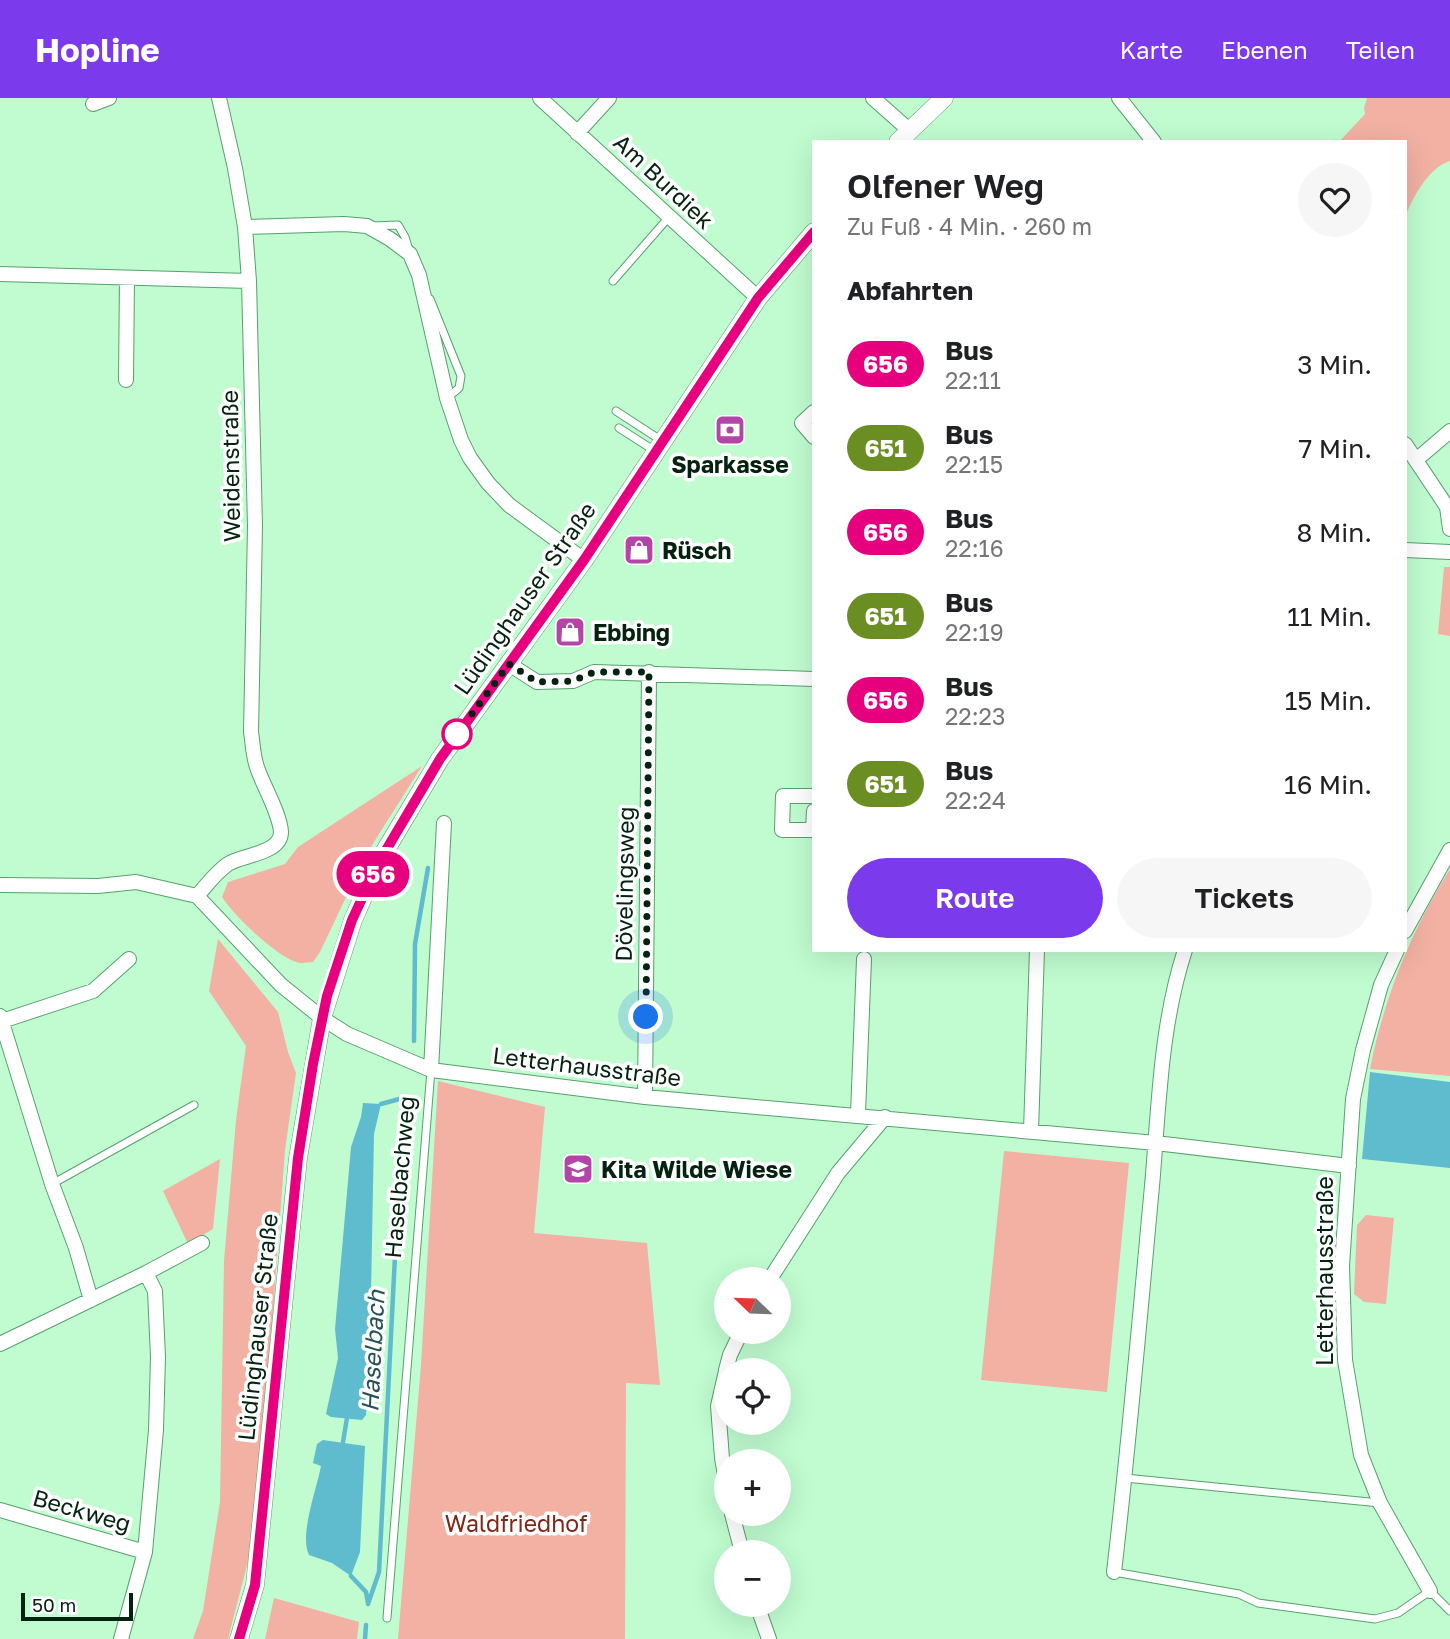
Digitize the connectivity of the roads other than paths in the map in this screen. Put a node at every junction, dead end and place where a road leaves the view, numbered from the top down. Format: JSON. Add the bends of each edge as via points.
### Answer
{"nodes":[{"id":1,"x":109,"y":98,"type":"edge"},
{"id":2,"x":219,"y":98,"type":"edge"},
{"id":3,"x":540,"y":98,"type":"edge"},
{"id":4,"x":609,"y":98,"type":"edge"},
{"id":5,"x":873,"y":98,"type":"edge"},
{"id":6,"x":944,"y":98,"type":"edge"},
{"id":7,"x":1119,"y":98,"type":"edge"},
{"id":8,"x":93,"y":104,"type":"dead end"},
{"id":9,"x":577,"y":133,"type":"junction"},
{"id":10,"x":903,"y":136,"type":"edge"},
{"id":11,"x":1152,"y":140,"type":"edge"},
{"id":12,"x":669,"y":217,"type":"junction"},
{"id":13,"x":245,"y":227,"type":"junction"},
{"id":14,"x":812,"y":234,"type":"edge"},
{"id":15,"x":0,"y":274,"type":"edge"},
{"id":16,"x":127,"y":278,"type":"junction"},
{"id":17,"x":249,"y":281,"type":"junction"},
{"id":18,"x":613,"y":281,"type":"dead end"},
{"id":19,"x":758,"y":298,"type":"junction"},
{"id":20,"x":126,"y":380,"type":"dead end"},
{"id":21,"x":616,"y":411,"type":"dead end"},
{"id":22,"x":812,"y":414,"type":"edge"},
{"id":23,"x":619,"y":428,"type":"dead end"},
{"id":24,"x":1450,"y":431,"type":"edge"},
{"id":25,"x":812,"y":435,"type":"edge"},
{"id":26,"x":659,"y":446,"type":"junction"},
{"id":27,"x":1407,"y":447,"type":"edge"},
{"id":28,"x":1416,"y":460,"type":"junction"},
{"id":29,"x":1450,"y":529,"type":"edge"},
{"id":30,"x":1407,"y":550,"type":"edge"},
{"id":31,"x":1450,"y":552,"type":"edge"},
{"id":32,"x":584,"y":560,"type":"junction"},
{"id":33,"x":509,"y":664,"type":"junction"},
{"id":34,"x":649,"y":672,"type":"junction"},
{"id":35,"x":812,"y":679,"type":"edge"},
{"id":36,"x":812,"y":796,"type":"edge"},
{"id":37,"x":444,"y":823,"type":"dead end"},
{"id":38,"x":812,"y":830,"type":"edge"},
{"id":39,"x":1450,"y":850,"type":"edge"},
{"id":40,"x":0,"y":885,"type":"edge"},
{"id":41,"x":197,"y":896,"type":"junction"},
{"id":42,"x":1407,"y":927,"type":"edge"},
{"id":43,"x":1037,"y":952,"type":"edge"},
{"id":44,"x":1184,"y":952,"type":"edge"},
{"id":45,"x":1396,"y":952,"type":"edge"},
{"id":46,"x":129,"y":959,"type":"dead end"},
{"id":47,"x":864,"y":959,"type":"dead end"},
{"id":48,"x":1,"y":1018,"type":"edge"},
{"id":49,"x":322,"y":1018,"type":"junction"},
{"id":50,"x":431,"y":1070,"type":"junction"},
{"id":51,"x":645,"y":1097,"type":"junction"},
{"id":52,"x":194,"y":1105,"type":"dead end"},
{"id":53,"x":858,"y":1114,"type":"junction"},
{"id":54,"x":885,"y":1117,"type":"junction"},
{"id":55,"x":1031,"y":1131,"type":"junction"},
{"id":56,"x":1156,"y":1143,"type":"junction"},
{"id":57,"x":1349,"y":1166,"type":"junction"},
{"id":58,"x":52,"y":1184,"type":"junction"},
{"id":59,"x":202,"y":1243,"type":"dead end"},
{"id":60,"x":778,"y":1267,"type":"edge"},
{"id":61,"x":145,"y":1273,"type":"junction"},
{"id":62,"x":91,"y":1300,"type":"junction"},
{"id":63,"x":0,"y":1344,"type":"edge"},
{"id":64,"x":1125,"y":1478,"type":"junction"},
{"id":65,"x":1380,"y":1503,"type":"junction"},
{"id":66,"x":0,"y":1510,"type":"edge"},
{"id":67,"x":145,"y":1552,"type":"junction"},
{"id":68,"x":1114,"y":1572,"type":"joint"},
{"id":69,"x":1430,"y":1591,"type":"junction"},
{"id":70,"x":1450,"y":1611,"type":"edge"},
{"id":71,"x":761,"y":1617,"type":"edge"},
{"id":72,"x":387,"y":1618,"type":"dead end"},
{"id":73,"x":121,"y":1639,"type":"edge"},
{"id":74,"x":239,"y":1639,"type":"edge"},
{"id":75,"x":769,"y":1639,"type":"edge"}],
"edges":[{"from":1,"to":8,"type":"street"},
{"from":2,"to":13,"type":"street","name":"Weidenstraße"},
{"from":3,"to":9,"type":"street","name":"Am Burdiek"},
{"from":4,"to":9,"type":"street"},
{"from":5,"to":10,"type":"street"},
{"from":6,"to":10,"type":"street"},
{"from":7,"to":11,"type":"street"},
{"from":9,"to":12,"type":"street","name":"Am Burdiek"},
{"from":12,"to":18,"type":"lane"},
{"from":12,"to":19,"type":"street","name":"Am Burdiek"},
{"from":13,"to":17,"type":"street","name":"Weidenstraße"},
{"from":13,"to":32,"type":"street","via":[[367,226],[410,254],[461,440],[488,483],[509,505]]},
{"from":14,"to":19,"type":"street","name":"Lüdinghauser Straße"},
{"from":15,"to":16,"type":"street"},
{"from":16,"to":17,"type":"street"},
{"from":16,"to":20,"type":"street"},
{"from":17,"to":41,"type":"street","name":"Weidenstraße","via":[[255,526],[251,732],[256,766],[281,831],[273,846],[230,862]]},
{"from":19,"to":26,"type":"street","name":"Lüdinghauser Straße"},
{"from":21,"to":26,"type":"lane"},
{"from":22,"to":25,"type":"street","via":[[802,423]]},
{"from":23,"to":26,"type":"lane"},
{"from":24,"to":28,"type":"street"},
{"from":26,"to":32,"type":"street","name":"Lüdinghauser Straße"},
{"from":27,"to":28,"type":"street"},
{"from":28,"to":29,"type":"street","via":[[1447,507]]},
{"from":30,"to":31,"type":"street"},
{"from":32,"to":33,"type":"street","name":"Lüdinghauser Straße"},
{"from":33,"to":34,"type":"street","via":[[537,682],[573,681],[594,672]]},
{"from":33,"to":49,"type":"street","name":"Lüdinghauser Straße","via":[[440,759],[379,862],[352,920]]},
{"from":34,"to":35,"type":"street"},
{"from":34,"to":51,"type":"street","name":"Dövelingsweg"},
{"from":36,"to":38,"type":"street","via":[[783,796],[782,830]]},
{"from":37,"to":50,"type":"street","name":"Haselbachweg"},
{"from":39,"to":42,"type":"street"},
{"from":40,"to":41,"type":"street","via":[[98,886],[136,881]]},
{"from":41,"to":49,"type":"street","via":[[281,985]]},
{"from":43,"to":55,"type":"street"},
{"from":44,"to":56,"type":"street","via":[[1161,1063]]},
{"from":45,"to":57,"type":"street","via":[[1381,985],[1363,1049],[1353,1100]]},
{"from":46,"to":48,"type":"street","via":[[93,991]]},
{"from":47,"to":53,"type":"street"},
{"from":48,"to":58,"type":"street"},
{"from":49,"to":50,"type":"street","name":"Letterhausstraße","via":[[347,1034]]},
{"from":49,"to":74,"type":"street","name":"Lüdinghauser Straße","via":[[298,1158],[255,1585]]},
{"from":50,"to":51,"type":"street","name":"Letterhausstraße"},
{"from":50,"to":72,"type":"lane","name":"Haselbachweg"},
{"from":51,"to":53,"type":"street","name":"Letterhausstraße"},
{"from":52,"to":58,"type":"lane"},
{"from":53,"to":54,"type":"street","name":"Letterhausstraße"},
{"from":54,"to":55,"type":"street","name":"Letterhausstraße"},
{"from":54,"to":60,"type":"street","via":[[838,1173]]},
{"from":55,"to":56,"type":"street","name":"Letterhausstraße"},
{"from":56,"to":57,"type":"street","name":"Letterhausstraße"},
{"from":56,"to":64,"type":"street"},
{"from":57,"to":65,"type":"street","name":"Letterhausstraße","via":[[1342,1266],[1345,1360],[1362,1455]]},
{"from":58,"to":62,"type":"street"},
{"from":59,"to":61,"type":"street"},
{"from":61,"to":62,"type":"street"},
{"from":61,"to":67,"type":"street","via":[[155,1291],[158,1357]]},
{"from":62,"to":63,"type":"street"},
{"from":64,"to":65,"type":"lane"},
{"from":64,"to":68,"type":"street"},
{"from":65,"to":69,"type":"street","name":"Letterhausstraße"},
{"from":66,"to":67,"type":"street","name":"Beckweg"},
{"from":67,"to":73,"type":"street","name":"Beckweg"},
{"from":68,"to":69,"type":"lane","via":[[1239,1594],[1258,1603],[1375,1619],[1398,1613]]},
{"from":69,"to":70,"type":"lane"},
{"from":71,"to":75,"type":"street"}]}
